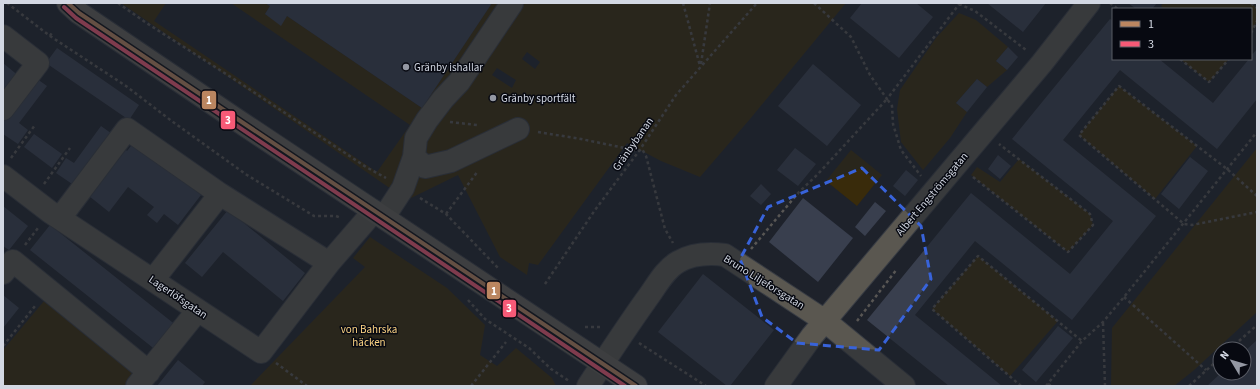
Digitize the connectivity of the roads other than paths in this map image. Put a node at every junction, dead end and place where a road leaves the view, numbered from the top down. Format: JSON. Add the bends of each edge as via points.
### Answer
{"nodes":[{"id":1,"x":68,"y":3,"type":"edge"},
{"id":2,"x":512,"y":3,"type":"edge"},
{"id":3,"x":1089,"y":3,"type":"edge"},
{"id":4,"x":3,"y":36,"type":"edge"},
{"id":5,"x":3,"y":109,"type":"edge"},
{"id":6,"x":518,"y":129,"type":"road end"},
{"id":7,"x":414,"y":157,"type":"junction"},
{"id":8,"x":5,"y":170,"type":"edge"},
{"id":9,"x":220,"y":194,"type":"junction"},
{"id":10,"x":379,"y":214,"type":"junction"},
{"id":11,"x":55,"y":215,"type":"junction"},
{"id":12,"x":329,"y":263,"type":"junction"},
{"id":13,"x":5,"y":270,"type":"edge"},
{"id":14,"x":153,"y":280,"type":"junction"},
{"id":15,"x":198,"y":310,"type":"junction"},
{"id":16,"x":825,"y":321,"type":"junction"},
{"id":17,"x":602,"y":364,"type":"junction"},
{"id":18,"x":143,"y":379,"type":"edge"},
{"id":19,"x":579,"y":384,"type":"edge"},
{"id":20,"x":636,"y":386,"type":"edge"},
{"id":21,"x":776,"y":386,"type":"edge"},
{"id":22,"x":904,"y":386,"type":"edge"}],
"edges":[{"from":1,"to":10,"type":"main road","via":[[79,13]]},
{"from":2,"to":7,"type":"street","via":[[459,82],[427,120],[416,138]]},
{"from":3,"to":16,"type":"street","name":"Albert Engströmsgatan","via":[[1042,63]]},
{"from":4,"to":5,"type":"street","via":[[38,63]]},
{"from":6,"to":7,"type":"street","via":[[451,161],[426,167]]},
{"from":7,"to":10,"type":"street","via":[[403,188]]},
{"from":8,"to":11,"type":"street","name":"Lagerlöfsgatan","via":[[34,199]]},
{"from":9,"to":11,"type":"street","via":[[127,129]]},
{"from":9,"to":12,"type":"street"},
{"from":9,"to":14,"type":"street"},
{"from":10,"to":12,"type":"street","via":[[360,227]]},
{"from":10,"to":17,"type":"main road"},
{"from":11,"to":14,"type":"street","name":"Lagerlöfsgatan"},
{"from":12,"to":15,"type":"street","name":"Lagerlöfsgatan","via":[[261,352]]},
{"from":13,"to":18,"type":"street","via":[[48,290]]},
{"from":14,"to":15,"type":"street","name":"Lagerlöfsgatan"},
{"from":15,"to":18,"type":"street"},
{"from":16,"to":17,"type":"street","name":"Bruno Liljeforsgatan","via":[[725,255],[700,254],[678,262],[667,271]]},
{"from":16,"to":21,"type":"street","name":"Albert Engströmsgatan"},
{"from":16,"to":22,"type":"street","name":"Bruno Liljeforsgatan"},
{"from":17,"to":19,"type":"street","name":"Bruno Liljeforsgatan"},
{"from":17,"to":20,"type":"main road"}]}
